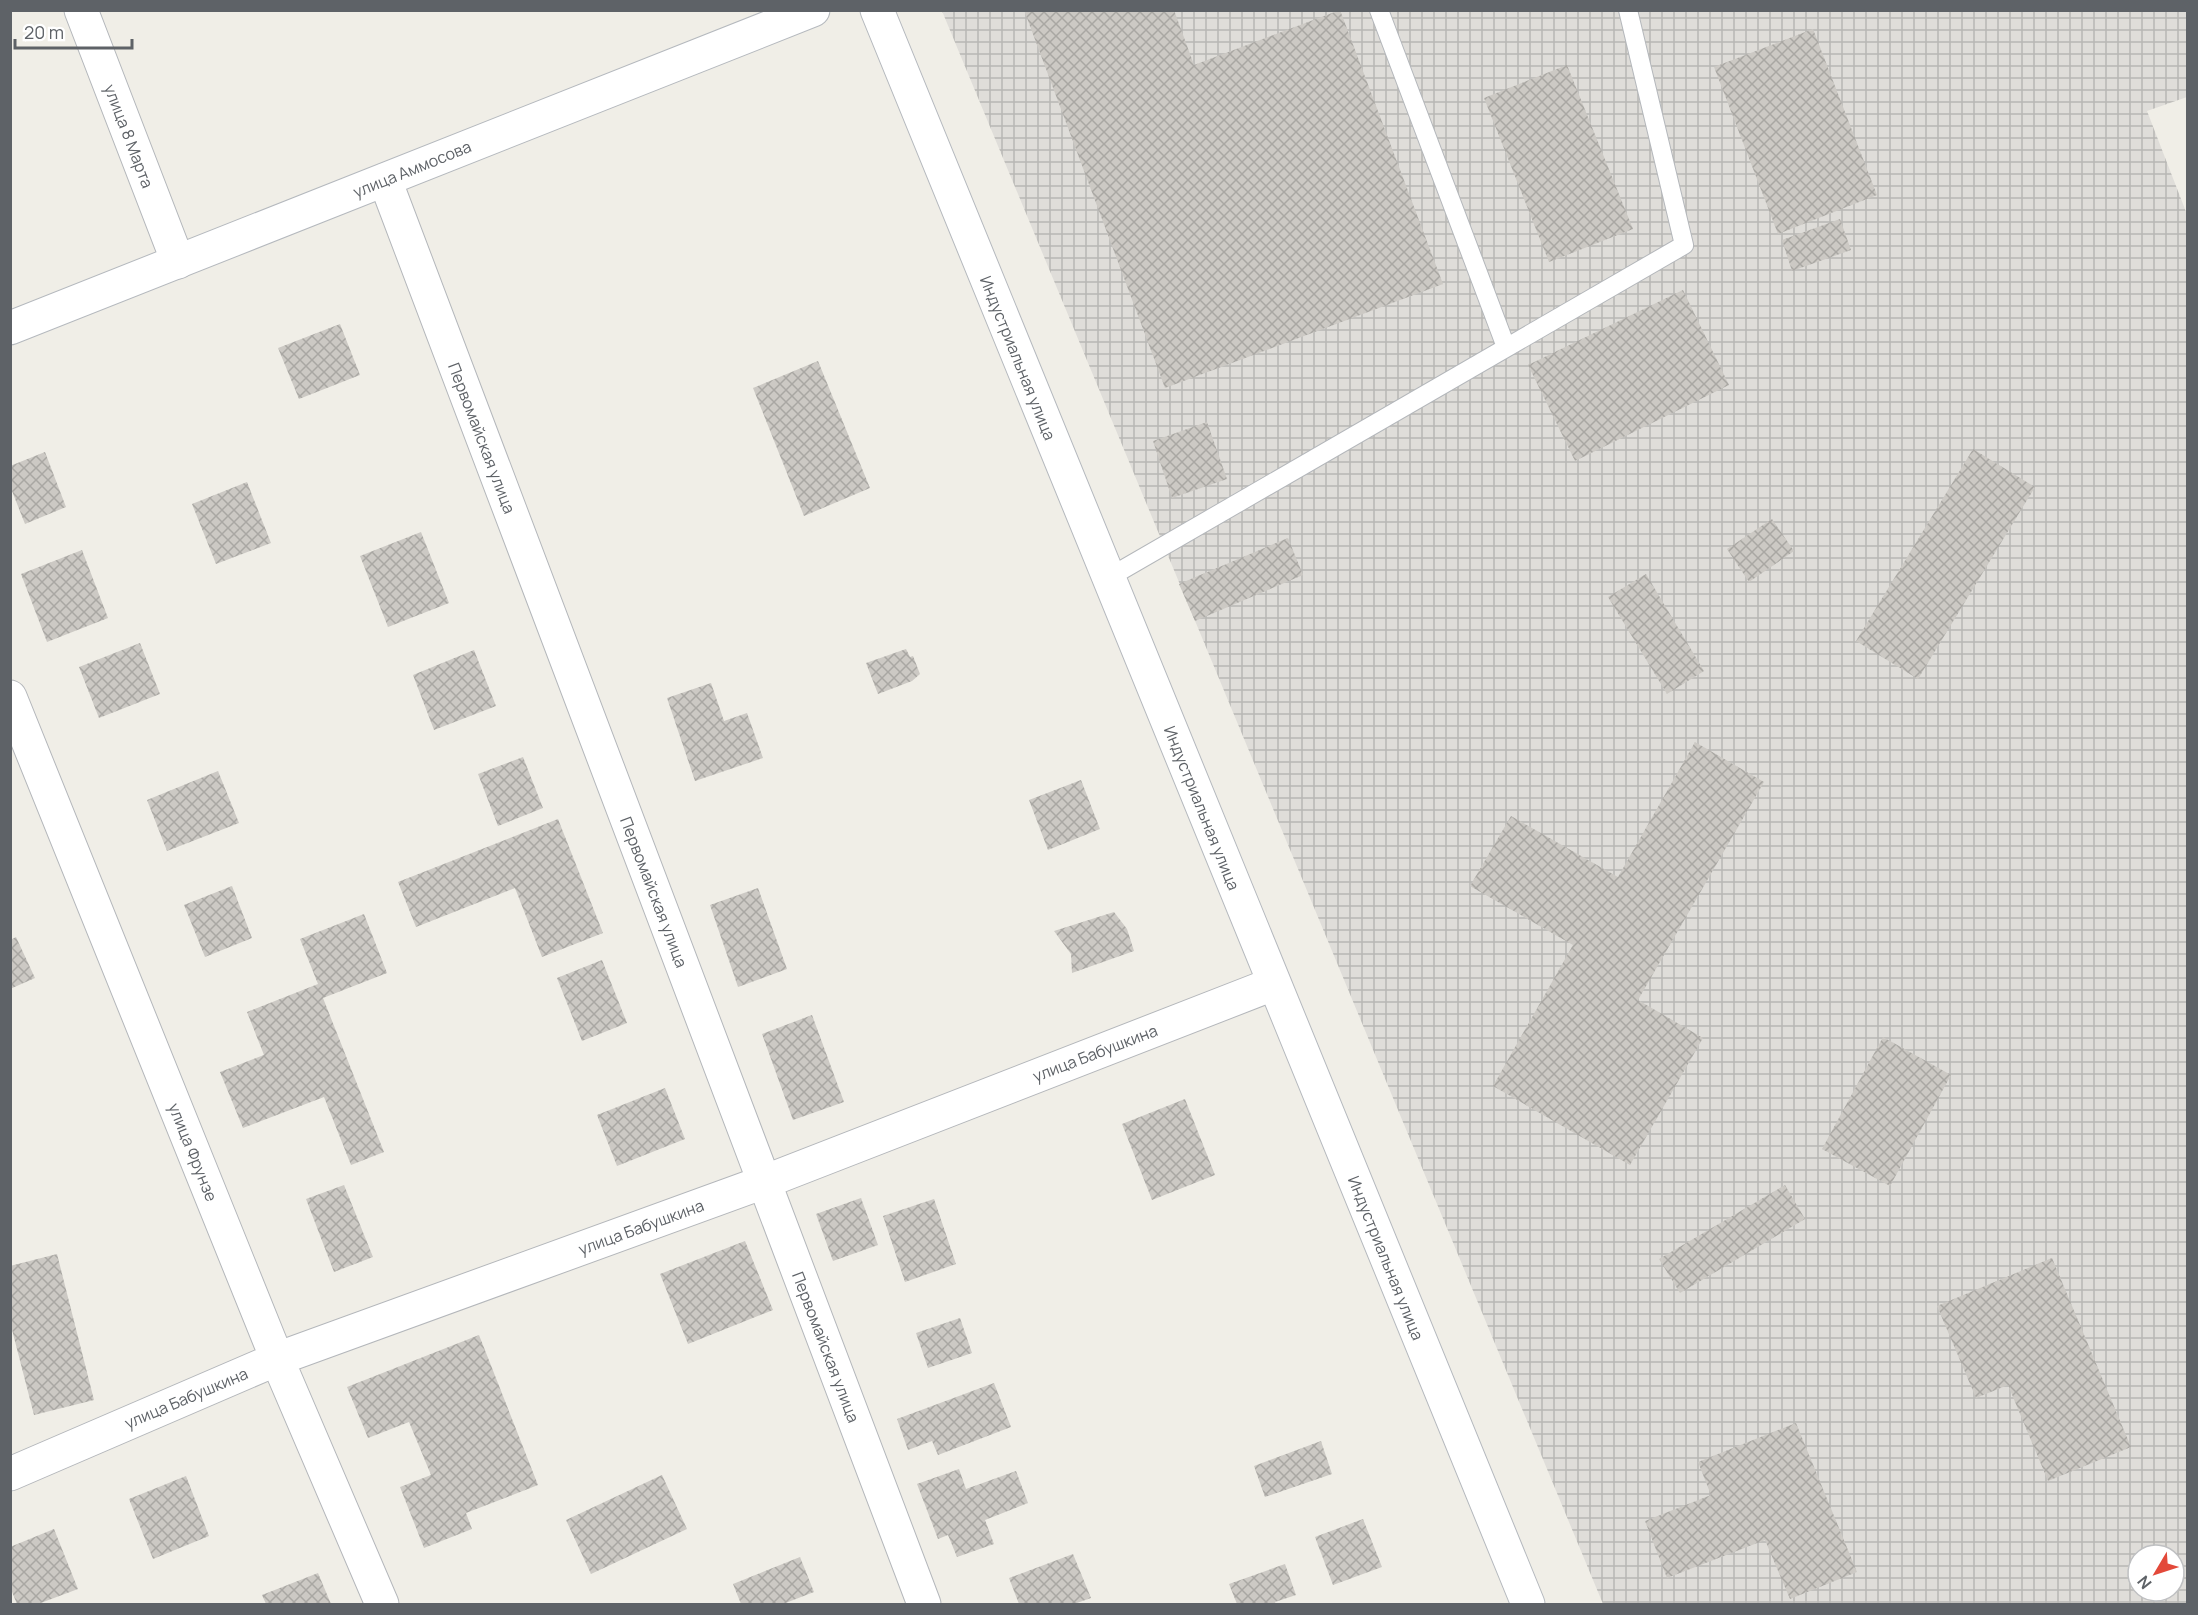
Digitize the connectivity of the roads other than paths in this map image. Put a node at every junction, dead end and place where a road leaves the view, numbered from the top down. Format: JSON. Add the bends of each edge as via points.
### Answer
{"nodes":[{"id":1,"x":81,"y":10,"type":"edge"},
{"id":2,"x":813,"y":10,"type":"edge"},
{"id":3,"x":877,"y":10,"type":"edge"},
{"id":4,"x":1379,"y":10,"type":"edge"},
{"id":5,"x":1628,"y":10,"type":"edge"},
{"id":6,"x":384,"y":180,"type":"junction"},
{"id":7,"x":178,"y":262,"type":"junction"},
{"id":8,"x":10,"y":328,"type":"edge"},
{"id":9,"x":1506,"y":347,"type":"junction"},
{"id":10,"x":1108,"y":578,"type":"junction"},
{"id":11,"x":10,"y":697,"type":"edge"},
{"id":12,"x":1273,"y":984,"type":"junction"},
{"id":13,"x":764,"y":1182,"type":"junction"},
{"id":14,"x":277,"y":1359,"type":"junction"},
{"id":15,"x":10,"y":1474,"type":"edge"},
{"id":16,"x":382,"y":1605,"type":"edge"},
{"id":17,"x":924,"y":1605,"type":"edge"},
{"id":18,"x":1528,"y":1605,"type":"edge"}],
"edges":[{"from":1,"to":7,"type":"street","name":"улица 8 Марта"},
{"from":2,"to":6,"type":"street","name":"улица Аммосова"},
{"from":3,"to":10,"type":"street","name":"Индустриальная улица"},
{"from":4,"to":9,"type":"lane"},
{"from":5,"to":9,"type":"lane","via":[[1684,244]]},
{"from":6,"to":7,"type":"street","name":"улица Аммосова"},
{"from":6,"to":13,"type":"street","name":"Первомайская улица"},
{"from":7,"to":8,"type":"street","name":"улица Аммосова"},
{"from":9,"to":10,"type":"lane"},
{"from":10,"to":12,"type":"street","name":"Индустриальная улица"},
{"from":11,"to":14,"type":"street","name":"улица Фрунзе"},
{"from":12,"to":13,"type":"street","name":"улица Бабушкина"},
{"from":12,"to":18,"type":"street","name":"Индустриальная улица"},
{"from":13,"to":14,"type":"street","name":"улица Бабушкина"},
{"from":13,"to":17,"type":"street","name":"Первомайская улица"},
{"from":14,"to":15,"type":"street","name":"улица Бабушкина"},
{"from":14,"to":16,"type":"street","name":"улица Фрунзе"}]}
